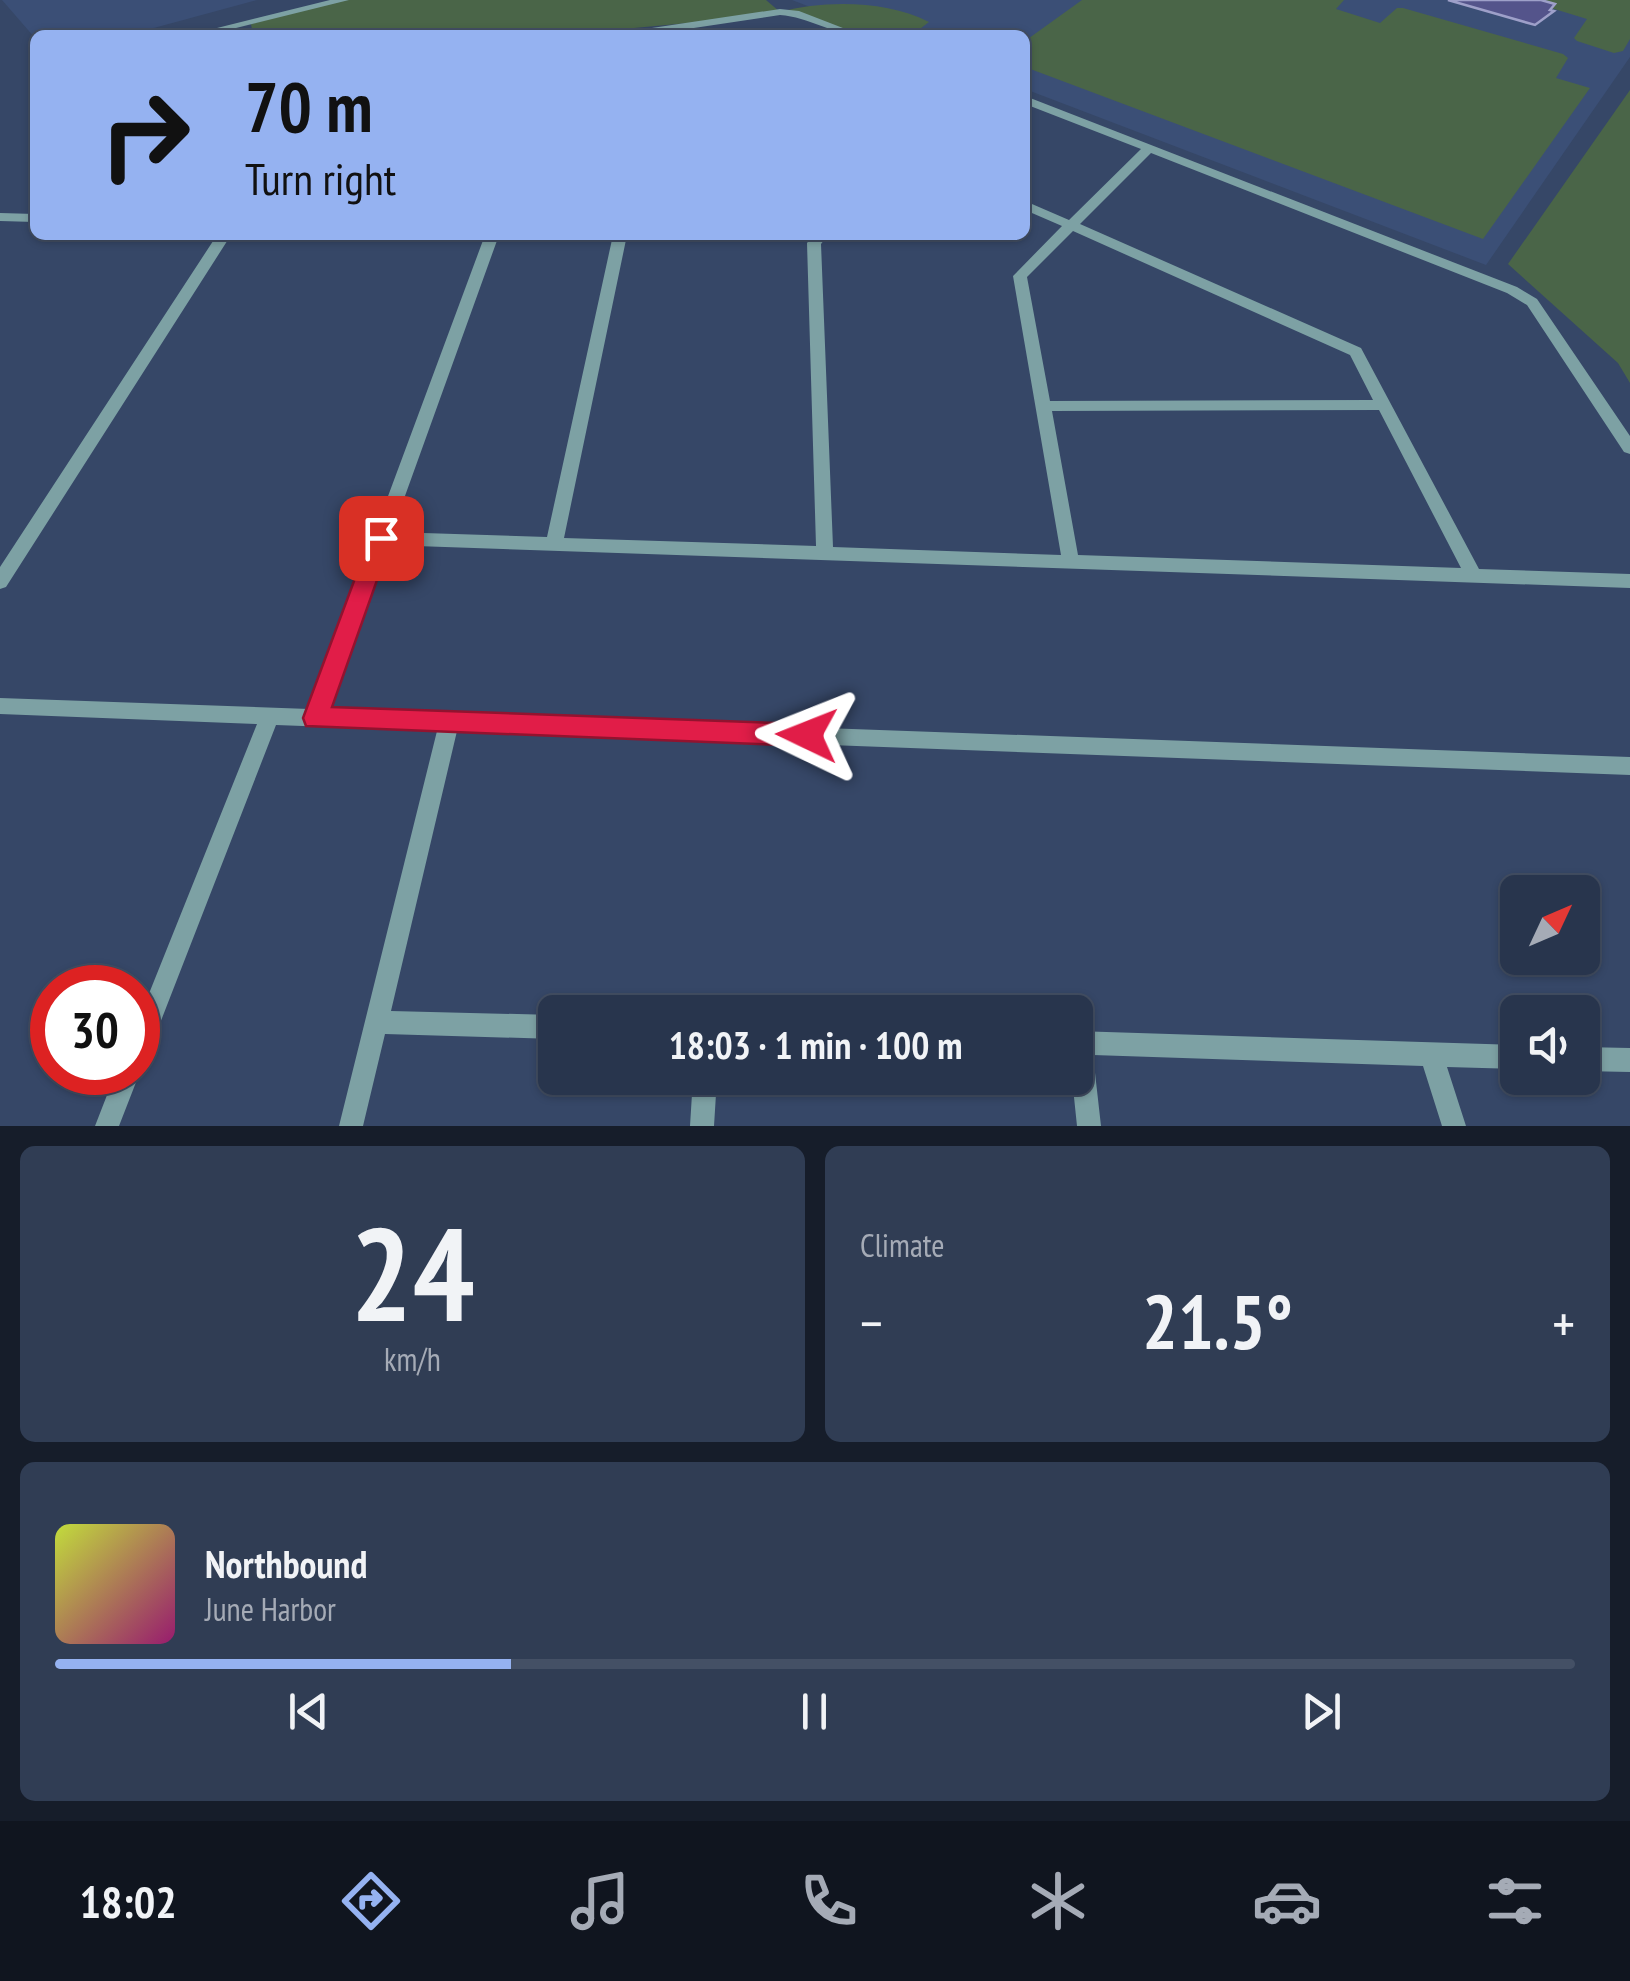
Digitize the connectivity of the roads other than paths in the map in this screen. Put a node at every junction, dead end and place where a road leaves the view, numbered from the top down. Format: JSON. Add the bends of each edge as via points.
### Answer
{"nodes":[{"id":1,"x":344,"y":0,"type":"edge"},
{"id":2,"x":214,"y":30,"type":"edge"},
{"id":3,"x":659,"y":30,"type":"edge"},
{"id":4,"x":842,"y":30,"type":"edge"},
{"id":5,"x":1030,"y":102,"type":"edge"},
{"id":6,"x":1150,"y":148,"type":"junction"},
{"id":7,"x":1030,"y":207,"type":"edge"},
{"id":8,"x":0,"y":217,"type":"edge"},
{"id":9,"x":30,"y":218,"type":"edge"},
{"id":10,"x":1072,"y":225,"type":"junction"},
{"id":11,"x":221,"y":240,"type":"edge"},
{"id":12,"x":490,"y":240,"type":"edge"},
{"id":13,"x":619,"y":240,"type":"edge"},
{"id":14,"x":817,"y":240,"type":"edge"},
{"id":15,"x":1384,"y":405,"type":"junction"},
{"id":16,"x":1043,"y":406,"type":"junction"},
{"id":17,"x":1630,"y":448,"type":"edge"},
{"id":18,"x":381,"y":538,"type":"junction"},
{"id":19,"x":554,"y":544,"type":"junction"},
{"id":20,"x":825,"y":553,"type":"junction"},
{"id":21,"x":1071,"y":562,"type":"junction"},
{"id":22,"x":1474,"y":576,"type":"junction"},
{"id":23,"x":1630,"y":581,"type":"edge"},
{"id":24,"x":0,"y":582,"type":"edge"},
{"id":25,"x":0,"y":706,"type":"edge"},
{"id":26,"x":270,"y":716,"type":"junction"},
{"id":27,"x":315,"y":718,"type":"junction"},
{"id":28,"x":449,"y":722,"type":"junction"},
{"id":29,"x":1630,"y":766,"type":"edge"},
{"id":30,"x":160,"y":994,"type":"edge"},
{"id":31,"x":377,"y":1022,"type":"junction"},
{"id":32,"x":538,"y":1027,"type":"edge"},
{"id":33,"x":1093,"y":1043,"type":"edge"},
{"id":34,"x":1432,"y":1054,"type":"junction"},
{"id":35,"x":1500,"y":1056,"type":"edge"},
{"id":36,"x":1600,"y":1059,"type":"edge"},
{"id":37,"x":1630,"y":1060,"type":"edge"},
{"id":38,"x":119,"y":1095,"type":"edge"},
{"id":39,"x":704,"y":1095,"type":"edge"},
{"id":40,"x":1085,"y":1095,"type":"edge"},
{"id":41,"x":107,"y":1126,"type":"edge"},
{"id":42,"x":352,"y":1126,"type":"edge"},
{"id":43,"x":702,"y":1126,"type":"edge"},
{"id":44,"x":1089,"y":1126,"type":"edge"},
{"id":45,"x":1454,"y":1126,"type":"edge"}],
"edges":[{"from":1,"to":2,"type":"street"},
{"from":3,"to":4,"type":"street","via":[[780,12]]},
{"from":5,"to":6,"type":"street"},
{"from":6,"to":10,"type":"street"},
{"from":6,"to":17,"type":"street","via":[[1532,302]]},
{"from":7,"to":10,"type":"street"},
{"from":8,"to":9,"type":"street"},
{"from":10,"to":15,"type":"street","via":[[1356,352]]},
{"from":10,"to":16,"type":"street","via":[[1020,276]]},
{"from":11,"to":24,"type":"street"},
{"from":12,"to":18,"type":"street"},
{"from":13,"to":19,"type":"street"},
{"from":14,"to":20,"type":"street"},
{"from":15,"to":16,"type":"street"},
{"from":15,"to":22,"type":"street"},
{"from":16,"to":21,"type":"street"},
{"from":18,"to":19,"type":"street"},
{"from":18,"to":27,"type":"street"},
{"from":19,"to":20,"type":"street"},
{"from":20,"to":21,"type":"street"},
{"from":21,"to":22,"type":"street"},
{"from":22,"to":23,"type":"street"},
{"from":25,"to":26,"type":"street"},
{"from":26,"to":27,"type":"street"},
{"from":26,"to":30,"type":"street"},
{"from":27,"to":28,"type":"street"},
{"from":28,"to":29,"type":"street"},
{"from":28,"to":31,"type":"street"},
{"from":31,"to":32,"type":"street"},
{"from":31,"to":42,"type":"street"},
{"from":33,"to":34,"type":"street"},
{"from":34,"to":35,"type":"street"},
{"from":34,"to":45,"type":"street"},
{"from":36,"to":37,"type":"street"},
{"from":38,"to":41,"type":"street"},
{"from":39,"to":43,"type":"street"},
{"from":40,"to":44,"type":"street"}]}
